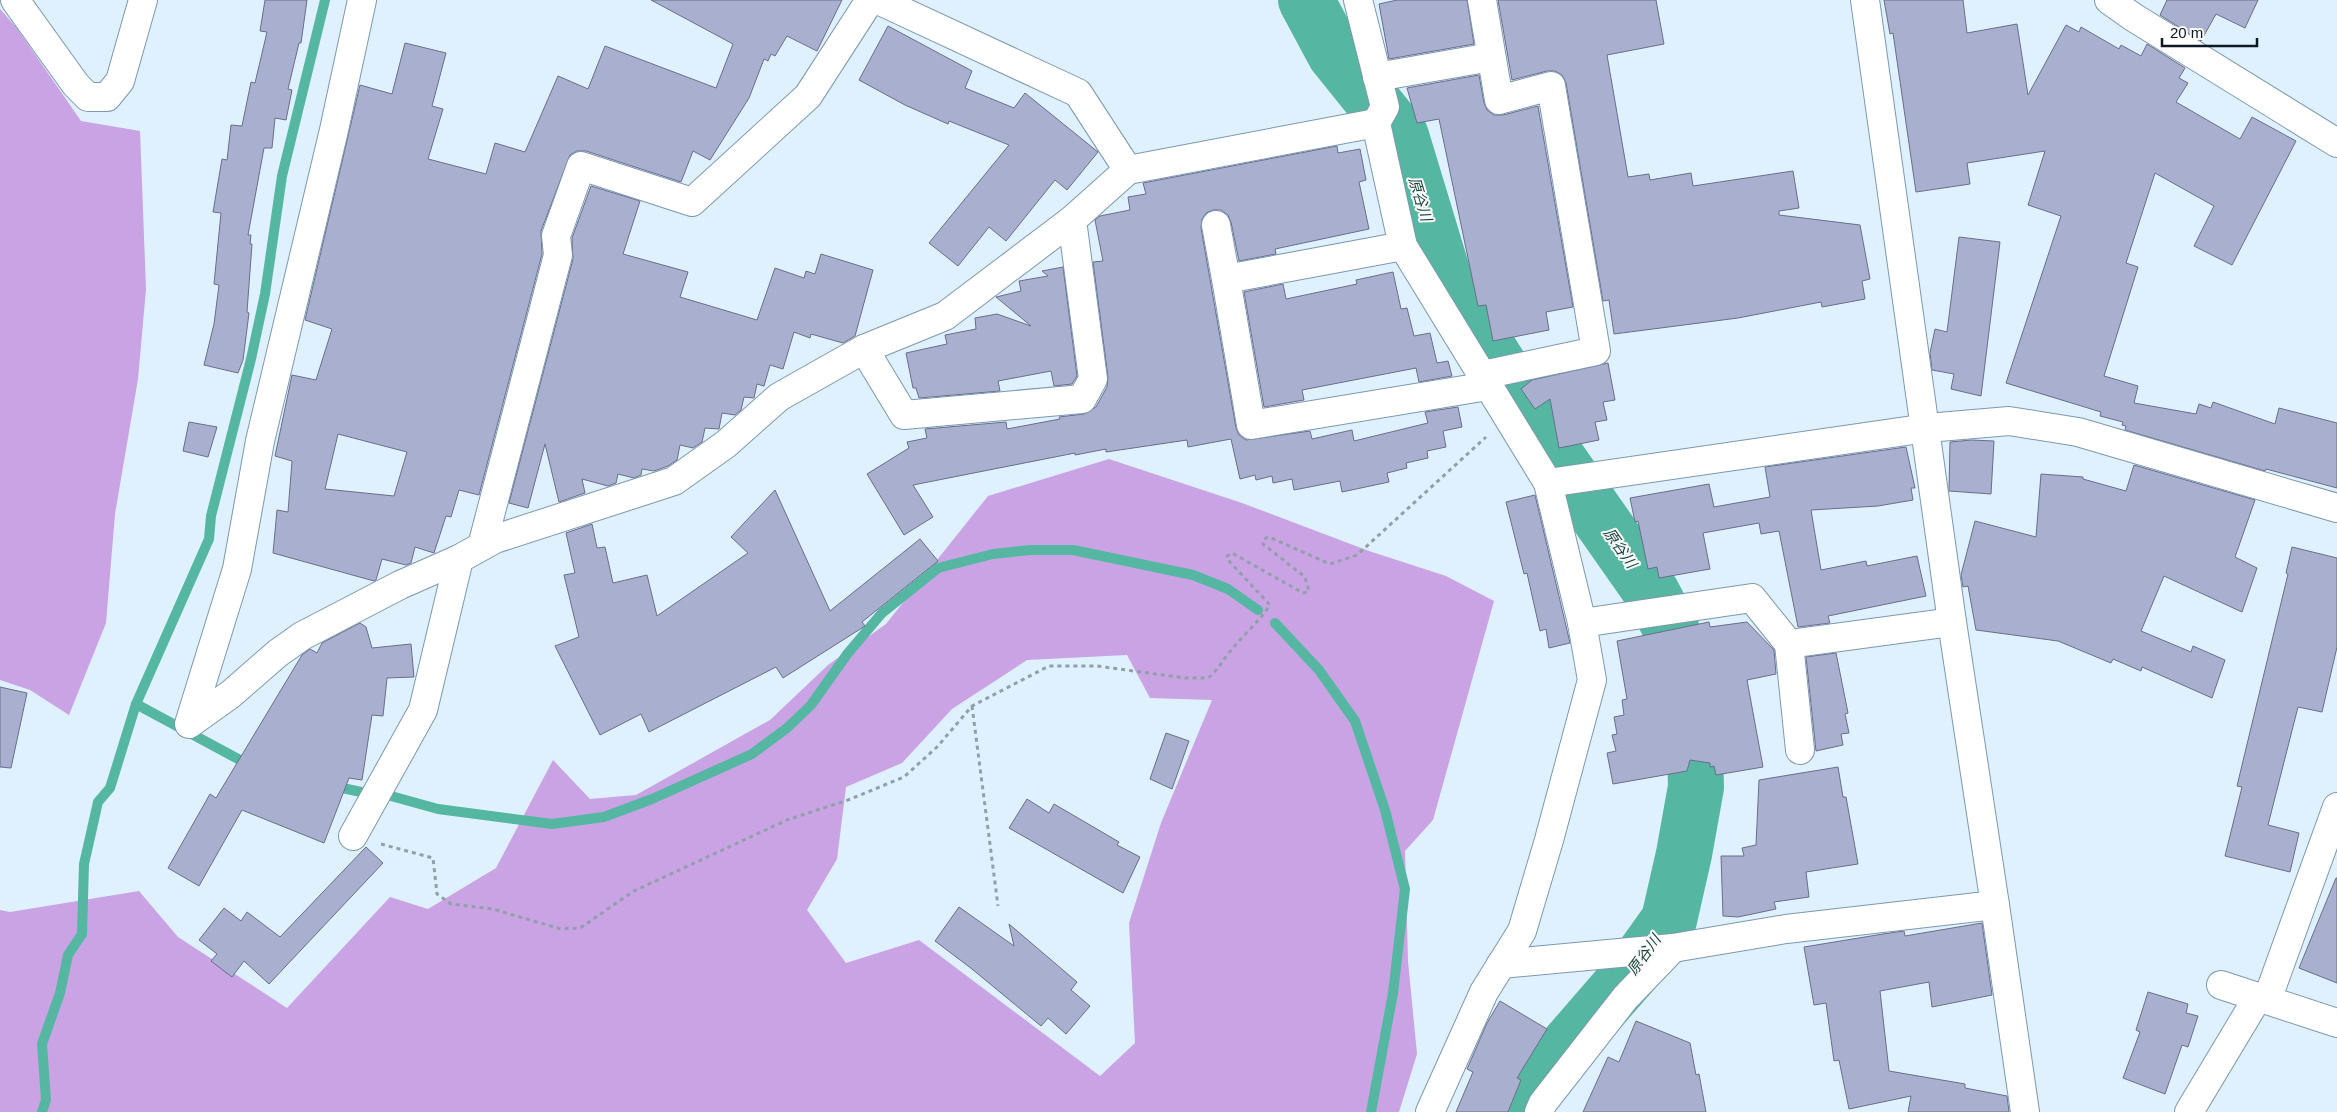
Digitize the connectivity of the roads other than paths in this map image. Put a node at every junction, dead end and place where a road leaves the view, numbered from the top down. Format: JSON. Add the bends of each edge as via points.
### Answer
{"nodes":[{"id":1,"x":15,"y":0,"type":"edge"},
{"id":2,"x":143,"y":0,"type":"edge"},
{"id":3,"x":362,"y":0,"type":"edge"},
{"id":4,"x":870,"y":0,"type":"edge"},
{"id":5,"x":878,"y":0,"type":"edge"},
{"id":6,"x":1358,"y":0,"type":"edge"},
{"id":7,"x":1482,"y":0,"type":"edge"},
{"id":8,"x":1865,"y":0,"type":"edge"},
{"id":9,"x":2108,"y":0,"type":"edge"},
{"id":10,"x":1490,"y":57,"type":"junction"},
{"id":11,"x":1377,"y":77,"type":"junction"},
{"id":12,"x":1376,"y":123,"type":"junction"},
{"id":13,"x":2337,"y":143,"type":"edge"},
{"id":14,"x":1128,"y":170,"type":"junction"},
{"id":15,"x":1072,"y":220,"type":"junction"},
{"id":16,"x":1216,"y":225,"type":"dead end"},
{"id":17,"x":1403,"y":246,"type":"junction"},
{"id":18,"x":1226,"y":278,"type":"junction"},
{"id":19,"x":864,"y":349,"type":"junction"},
{"id":20,"x":1486,"y":381,"type":"junction"},
{"id":21,"x":1926,"y":428,"type":"junction"},
{"id":22,"x":1548,"y":483,"type":"junction"},
{"id":23,"x":2337,"y":508,"type":"edge"},
{"id":24,"x":470,"y":552,"type":"junction"},
{"id":25,"x":1952,"y":622,"type":"junction"},
{"id":26,"x":1582,"y":623,"type":"junction"},
{"id":27,"x":1789,"y":644,"type":"junction"},
{"id":28,"x":1800,"y":750,"type":"dead end"},
{"id":29,"x":2337,"y":807,"type":"edge"},
{"id":30,"x":353,"y":836,"type":"road end"},
{"id":31,"x":1995,"y":905,"type":"junction"},
{"id":32,"x":1673,"y":948,"type":"junction"},
{"id":33,"x":1501,"y":964,"type":"junction"},
{"id":34,"x":2222,"y":985,"type":"dead end"},
{"id":35,"x":2262,"y":998,"type":"junction"},
{"id":36,"x":2337,"y":1023,"type":"edge"},
{"id":37,"x":1430,"y":1112,"type":"edge"},
{"id":38,"x":1540,"y":1112,"type":"edge"},
{"id":39,"x":2025,"y":1112,"type":"edge"},
{"id":40,"x":2189,"y":1112,"type":"edge"}],
"edges":[{"from":1,"to":2,"type":"street","via":[[88,97],[107,97],[120,81]]},
{"from":3,"to":24,"type":"street","via":[[260,441],[238,569],[189,724],[302,636]]},
{"from":4,"to":24,"type":"street","via":[[808,96],[692,202],[581,166],[556,236],[558,255]]},
{"from":5,"to":14,"type":"street","via":[[1078,93]]},
{"from":6,"to":11,"type":"street"},
{"from":7,"to":10,"type":"street"},
{"from":8,"to":21,"type":"street"},
{"from":9,"to":13,"type":"street"},
{"from":10,"to":11,"type":"street"},
{"from":10,"to":20,"type":"street","via":[[1499,100],[1551,86],[1596,351]]},
{"from":11,"to":12,"type":"street","via":[[1385,107]]},
{"from":12,"to":14,"type":"street"},
{"from":12,"to":17,"type":"street"},
{"from":14,"to":15,"type":"street"},
{"from":15,"to":19,"type":"street","via":[[944,316]]},
{"from":15,"to":19,"type":"street","via":[[1093,379],[1082,399],[904,415]]},
{"from":16,"to":18,"type":"street"},
{"from":17,"to":18,"type":"street"},
{"from":17,"to":20,"type":"street"},
{"from":18,"to":20,"type":"street","via":[[1251,425]]},
{"from":19,"to":24,"type":"street","via":[[779,398],[726,444],[674,481],[494,539]]},
{"from":20,"to":22,"type":"street"},
{"from":21,"to":22,"type":"street"},
{"from":21,"to":23,"type":"street","via":[[2009,421],[2078,432]]},
{"from":21,"to":25,"type":"street"},
{"from":22,"to":26,"type":"street"},
{"from":24,"to":30,"type":"street","via":[[422,710]]},
{"from":25,"to":27,"type":"street"},
{"from":25,"to":31,"type":"street"},
{"from":26,"to":27,"type":"street","via":[[1752,598]]},
{"from":26,"to":33,"type":"street","via":[[1592,680],[1522,932]]},
{"from":27,"to":28,"type":"street"},
{"from":29,"to":35,"type":"street"},
{"from":31,"to":32,"type":"street","via":[[1786,929]]},
{"from":31,"to":39,"type":"street"},
{"from":32,"to":33,"type":"street"},
{"from":32,"to":38,"type":"street","via":[[1626,998],[1543,1103]]},
{"from":33,"to":37,"type":"street","via":[[1484,992]]},
{"from":34,"to":35,"type":"street"},
{"from":35,"to":36,"type":"street"},
{"from":35,"to":40,"type":"street"}]}
